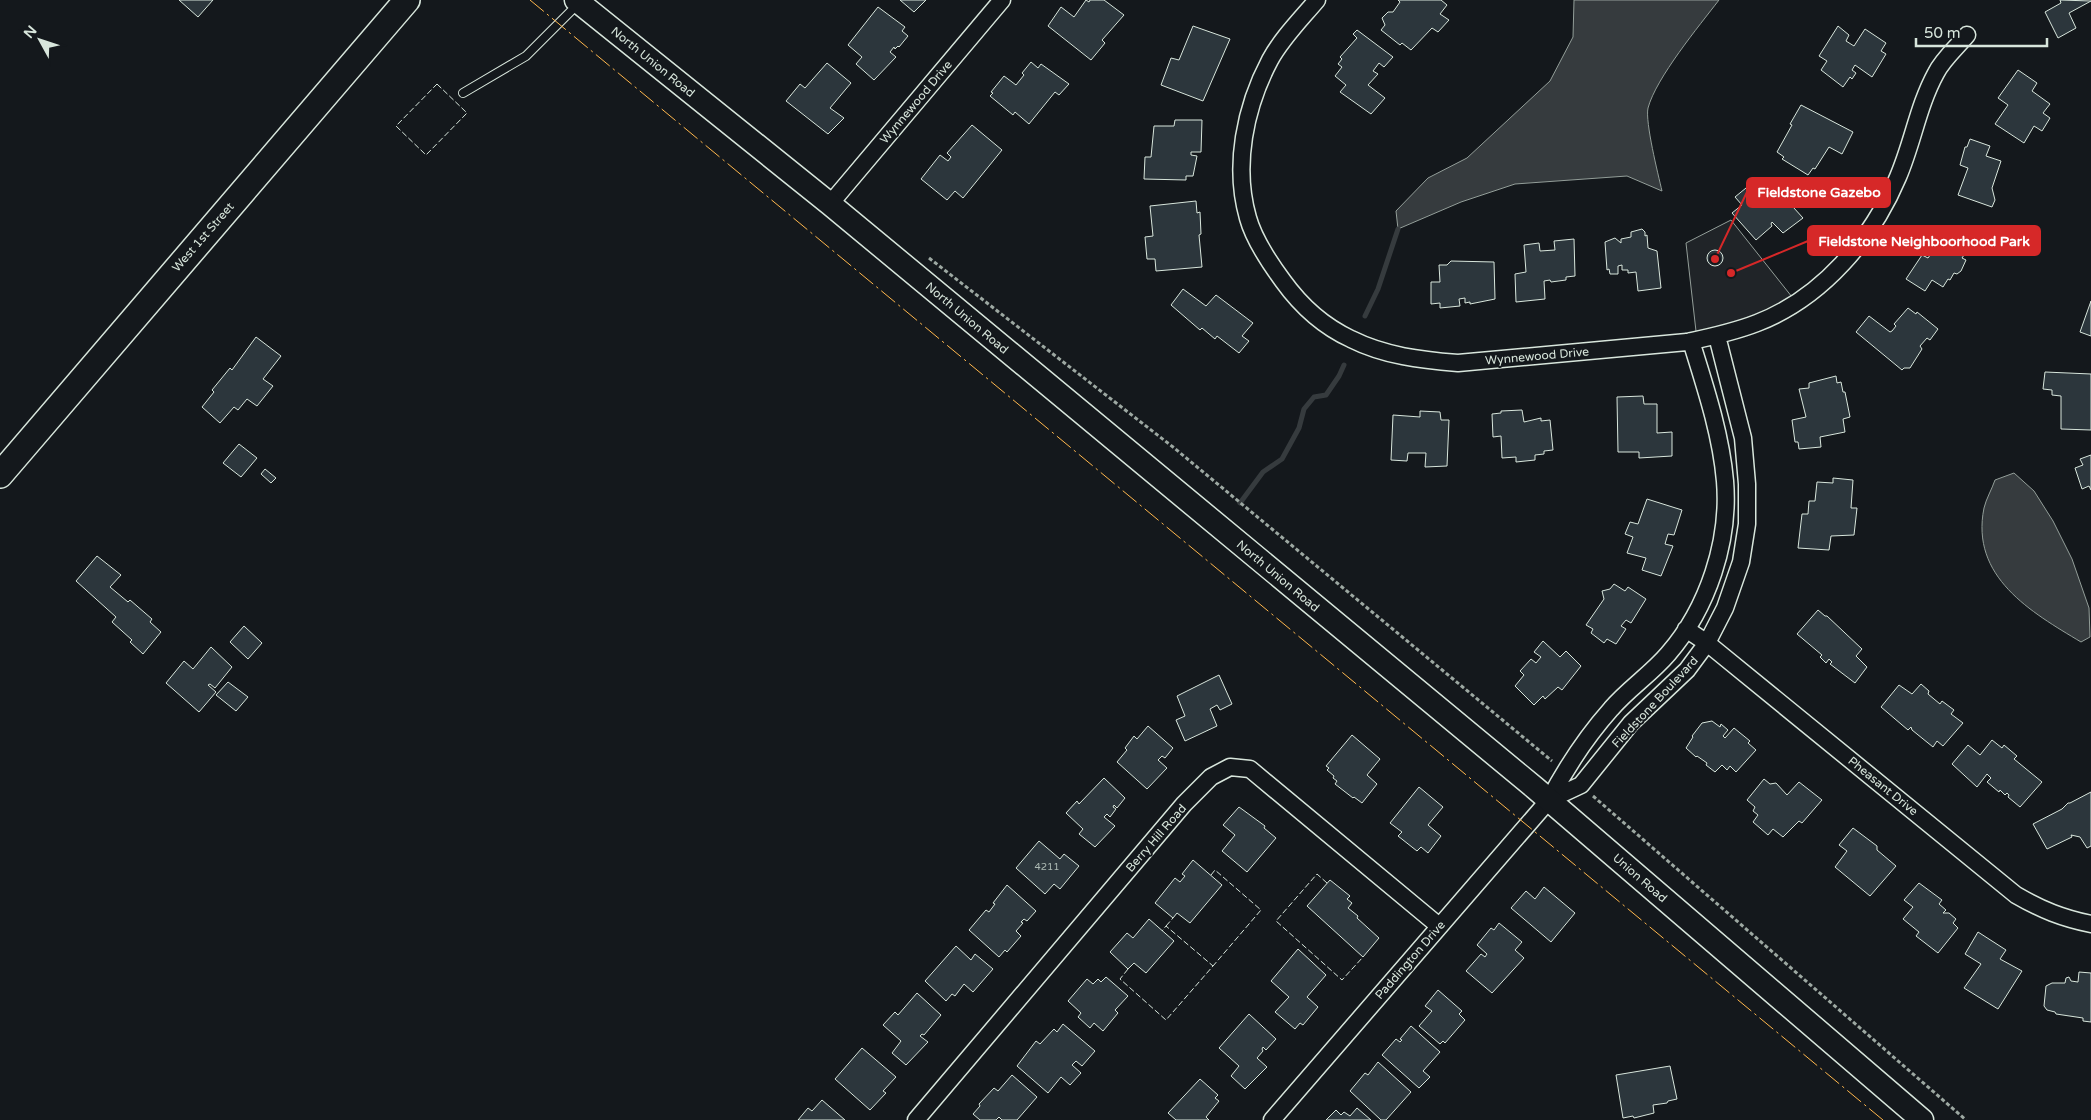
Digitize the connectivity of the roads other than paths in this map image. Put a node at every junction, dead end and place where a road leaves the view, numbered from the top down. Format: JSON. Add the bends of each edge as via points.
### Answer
{"nodes":[{"id":1,"x":407,"y":0,"type":"edge"},
{"id":2,"x":1002,"y":0,"type":"edge"},
{"id":3,"x":1317,"y":0,"type":"edge"},
{"id":4,"x":577,"y":1,"type":"edge"},
{"id":5,"x":1967,"y":35,"type":"dead end"},
{"id":6,"x":463,"y":93,"type":"dead end"},
{"id":7,"x":830,"y":204,"type":"junction"},
{"id":8,"x":1717,"y":336,"type":"junction"},
{"id":9,"x":1691,"y":341,"type":"junction"},
{"id":10,"x":0,"y":475,"type":"edge"},
{"id":11,"x":1686,"y":629,"type":"junction"},
{"id":12,"x":1354,"y":640,"type":"joint"},
{"id":13,"x":1707,"y":643,"type":"junction"},
{"id":14,"x":1549,"y":800,"type":"junction"},
{"id":15,"x":2091,"y":924,"type":"edge"},
{"id":16,"x":1439,"y":926,"type":"junction"},
{"id":17,"x":916,"y":1120,"type":"edge"},
{"id":18,"x":1272,"y":1120,"type":"edge"},
{"id":19,"x":1922,"y":1120,"type":"edge"}],
"edges":[{"from":1,"to":10,"type":"main road","name":"West 1st Street"},
{"from":2,"to":7,"type":"street","name":"Wynnewood Drive"},
{"from":3,"to":9,"type":"street","name":"Wynnewood Drive","via":[[1271,59],[1246,126],[1242,157],[1242,187],[1248,219],[1260,245],[1297,300],[1322,322],[1351,339],[1385,353],[1422,360],[1458,363]]},
{"from":4,"to":6,"type":"lane","via":[[526,56]]},
{"from":4,"to":7,"type":"main road","name":"North Union Road"},
{"from":5,"to":8,"type":"street","name":"Wynnewood Drive","via":[[1936,71],[1923,100],[1899,175],[1879,218],[1855,250],[1828,278],[1796,302],[1759,322]]},
{"from":7,"to":12,"type":"main road","name":"North Union Road"},
{"from":8,"to":9,"type":"street","name":"Wynnewood Drive"},
{"from":8,"to":13,"type":"street","name":"Fieldstone Boulevard","via":[[1743,438],[1747,524],[1741,562],[1725,608]]},
{"from":9,"to":11,"type":"street","name":"Fieldstone Boulevard","via":[[1708,398],[1725,481],[1719,553],[1704,597]]},
{"from":11,"to":13,"type":"street","name":"Pheasant Drive"},
{"from":11,"to":14,"type":"street","name":"Fieldstone Boulevard","via":[[1669,653],[1611,708],[1564,771]]},
{"from":12,"to":14,"type":"main road","name":"Union Road"},
{"from":13,"to":14,"type":"street","name":"Fieldstone Boulevard","via":[[1687,670],[1631,723],[1581,785]]},
{"from":13,"to":15,"type":"street","name":"Pheasant Drive","via":[[2016,895],[2041,910]]},
{"from":14,"to":16,"type":"street","name":"Paddington Drive"},
{"from":14,"to":19,"type":"main road","name":"Union Road"},
{"from":16,"to":17,"type":"street","name":"Berry Hill Road","via":[[1250,769],[1230,767],[1210,777],[1184,804]]},
{"from":16,"to":18,"type":"street","name":"Paddington Drive"}]}
